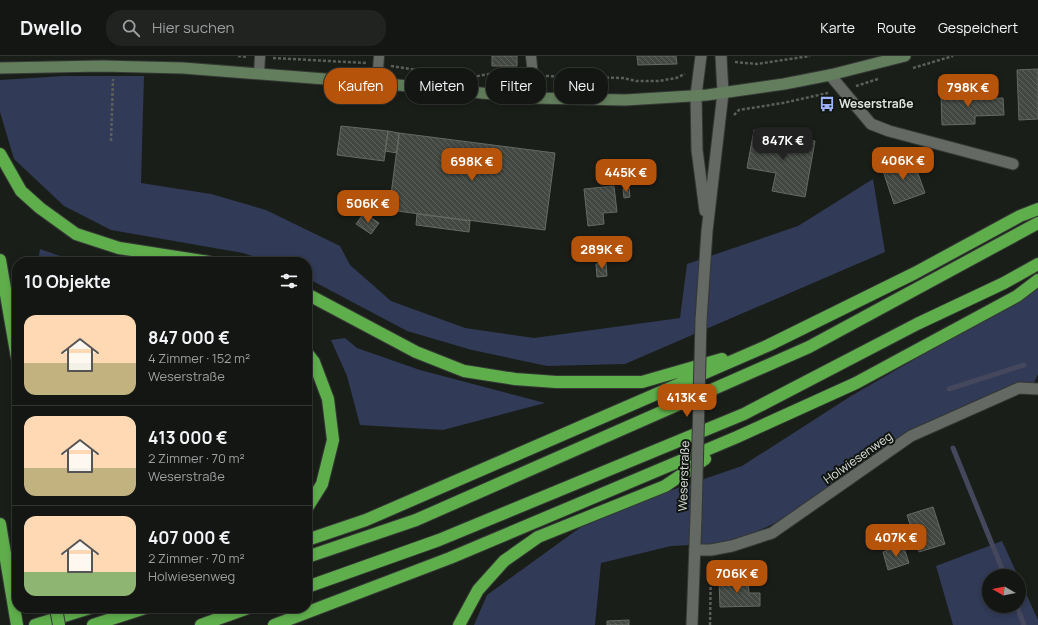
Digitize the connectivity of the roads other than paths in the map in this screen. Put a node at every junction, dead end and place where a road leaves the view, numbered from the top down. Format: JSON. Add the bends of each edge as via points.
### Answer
{"nodes":[{"id":1,"x":260,"y":56,"type":"edge"},
{"id":2,"x":379,"y":56,"type":"edge"},
{"id":3,"x":531,"y":56,"type":"edge"},
{"id":4,"x":701,"y":56,"type":"edge"},
{"id":5,"x":721,"y":56,"type":"edge"},
{"id":6,"x":905,"y":56,"type":"edge"},
{"id":7,"x":0,"y":68,"type":"edge"},
{"id":8,"x":378,"y":68,"type":"edge"},
{"id":9,"x":532,"y":68,"type":"edge"},
{"id":10,"x":259,"y":74,"type":"junction"},
{"id":11,"x":830,"y":75,"type":"junction"},
{"id":12,"x":324,"y":79,"type":"edge"},
{"id":13,"x":397,"y":85,"type":"edge"},
{"id":14,"x":486,"y":93,"type":"edge"},
{"id":15,"x":723,"y":93,"type":"junction"},
{"id":16,"x":696,"y":95,"type":"junction"},
{"id":17,"x":546,"y":98,"type":"edge"},
{"id":18,"x":0,"y":154,"type":"edge"},
{"id":19,"x":1013,"y":164,"type":"dead end"},
{"id":20,"x":1038,"y":209,"type":"edge"},
{"id":21,"x":1038,"y":223,"type":"edge"},
{"id":22,"x":707,"y":231,"type":"junction"},
{"id":23,"x":177,"y":257,"type":"edge"},
{"id":24,"x":0,"y":260,"type":"edge"},
{"id":25,"x":1038,"y":264,"type":"edge"},
{"id":26,"x":1038,"y":280,"type":"edge"},
{"id":27,"x":312,"y":297,"type":"edge"},
{"id":28,"x":12,"y":329,"type":"edge"},
{"id":29,"x":769,"y":345,"type":"junction"},
{"id":30,"x":312,"y":359,"type":"edge"},
{"id":31,"x":1038,"y":389,"type":"edge"},
{"id":32,"x":737,"y":437,"type":"junction"},
{"id":33,"x":312,"y":500,"type":"edge"},
{"id":34,"x":0,"y":524,"type":"edge"},
{"id":35,"x":312,"y":538,"type":"edge"},
{"id":36,"x":695,"y":550,"type":"junction"},
{"id":37,"x":312,"y":555,"type":"edge"},
{"id":38,"x":312,"y":585,"type":"edge"},
{"id":39,"x":12,"y":598,"type":"edge"},
{"id":40,"x":312,"y":611,"type":"edge"},
{"id":41,"x":14,"y":613,"type":"edge"},
{"id":42,"x":57,"y":613,"type":"edge"},
{"id":43,"x":74,"y":613,"type":"edge"},
{"id":44,"x":130,"y":613,"type":"edge"},
{"id":45,"x":234,"y":613,"type":"edge"},
{"id":46,"x":306,"y":613,"type":"edge"},
{"id":47,"x":16,"y":625,"type":"edge"},
{"id":48,"x":35,"y":625,"type":"edge"},
{"id":49,"x":59,"y":625,"type":"edge"},
{"id":50,"x":93,"y":625,"type":"edge"},
{"id":51,"x":200,"y":625,"type":"edge"},
{"id":52,"x":274,"y":625,"type":"edge"},
{"id":53,"x":459,"y":625,"type":"edge"},
{"id":54,"x":692,"y":625,"type":"edge"}],
"edges":[{"from":1,"to":10,"type":"lane"},
{"from":2,"to":8,"type":"lane"},
{"from":3,"to":9,"type":"lane"},
{"from":4,"to":16,"type":"street","name":"Weserstraße"},
{"from":5,"to":15,"type":"street","name":"Weserstraße"},
{"from":6,"to":11,"type":"main road"},
{"from":7,"to":10,"type":"main road","via":[[183,68]]},
{"from":10,"to":12,"type":"main road"},
{"from":11,"to":15,"type":"main road"},
{"from":11,"to":19,"type":"street","via":[[871,124]]},
{"from":13,"to":14,"type":"main road"},
{"from":15,"to":16,"type":"main road"},
{"from":15,"to":22,"type":"street","name":"Weserstraße"},
{"from":16,"to":17,"type":"main road","via":[[625,100]]},
{"from":16,"to":22,"type":"street","name":"Weserstraße","via":[[697,150]]},
{"from":18,"to":23,"type":"highway","via":[[21,191],[76,234],[119,248]]},
{"from":20,"to":29,"type":"highway"},
{"from":21,"to":37,"type":"highway","via":[[810,347],[416,520]]},
{"from":22,"to":36,"type":"street","name":"Weserstraße","bridge":true,"via":[[701,320]]},
{"from":24,"to":28,"type":"highway"},
{"from":25,"to":38,"type":"highway","via":[[744,414],[438,540]]},
{"from":26,"to":32,"type":"highway","via":[[1018,296],[856,383]]},
{"from":27,"to":29,"type":"highway","via":[[416,352],[464,371],[515,379],[556,382],[642,382]]},
{"from":29,"to":35,"type":"highway","via":[[366,520]]},
{"from":30,"to":33,"type":"highway","via":[[328,399],[333,440],[322,484]]},
{"from":31,"to":36,"type":"street","name":"Holwiesenweg","via":[[1019,388],[911,436],[772,533],[732,546]]},
{"from":32,"to":40,"type":"highway","via":[[450,558]]},
{"from":32,"to":53,"type":"highway","via":[[664,486],[538,537],[504,561],[478,590]]},
{"from":34,"to":39,"type":"highway"},
{"from":36,"to":54,"type":"street","name":"Weserstraße"},
{"from":41,"to":47,"type":"highway"},
{"from":42,"to":49,"type":"highway","bridge":true},
{"from":43,"to":48,"type":"highway"},
{"from":44,"to":50,"type":"highway"},
{"from":45,"to":51,"type":"highway"},
{"from":46,"to":52,"type":"highway"}]}
